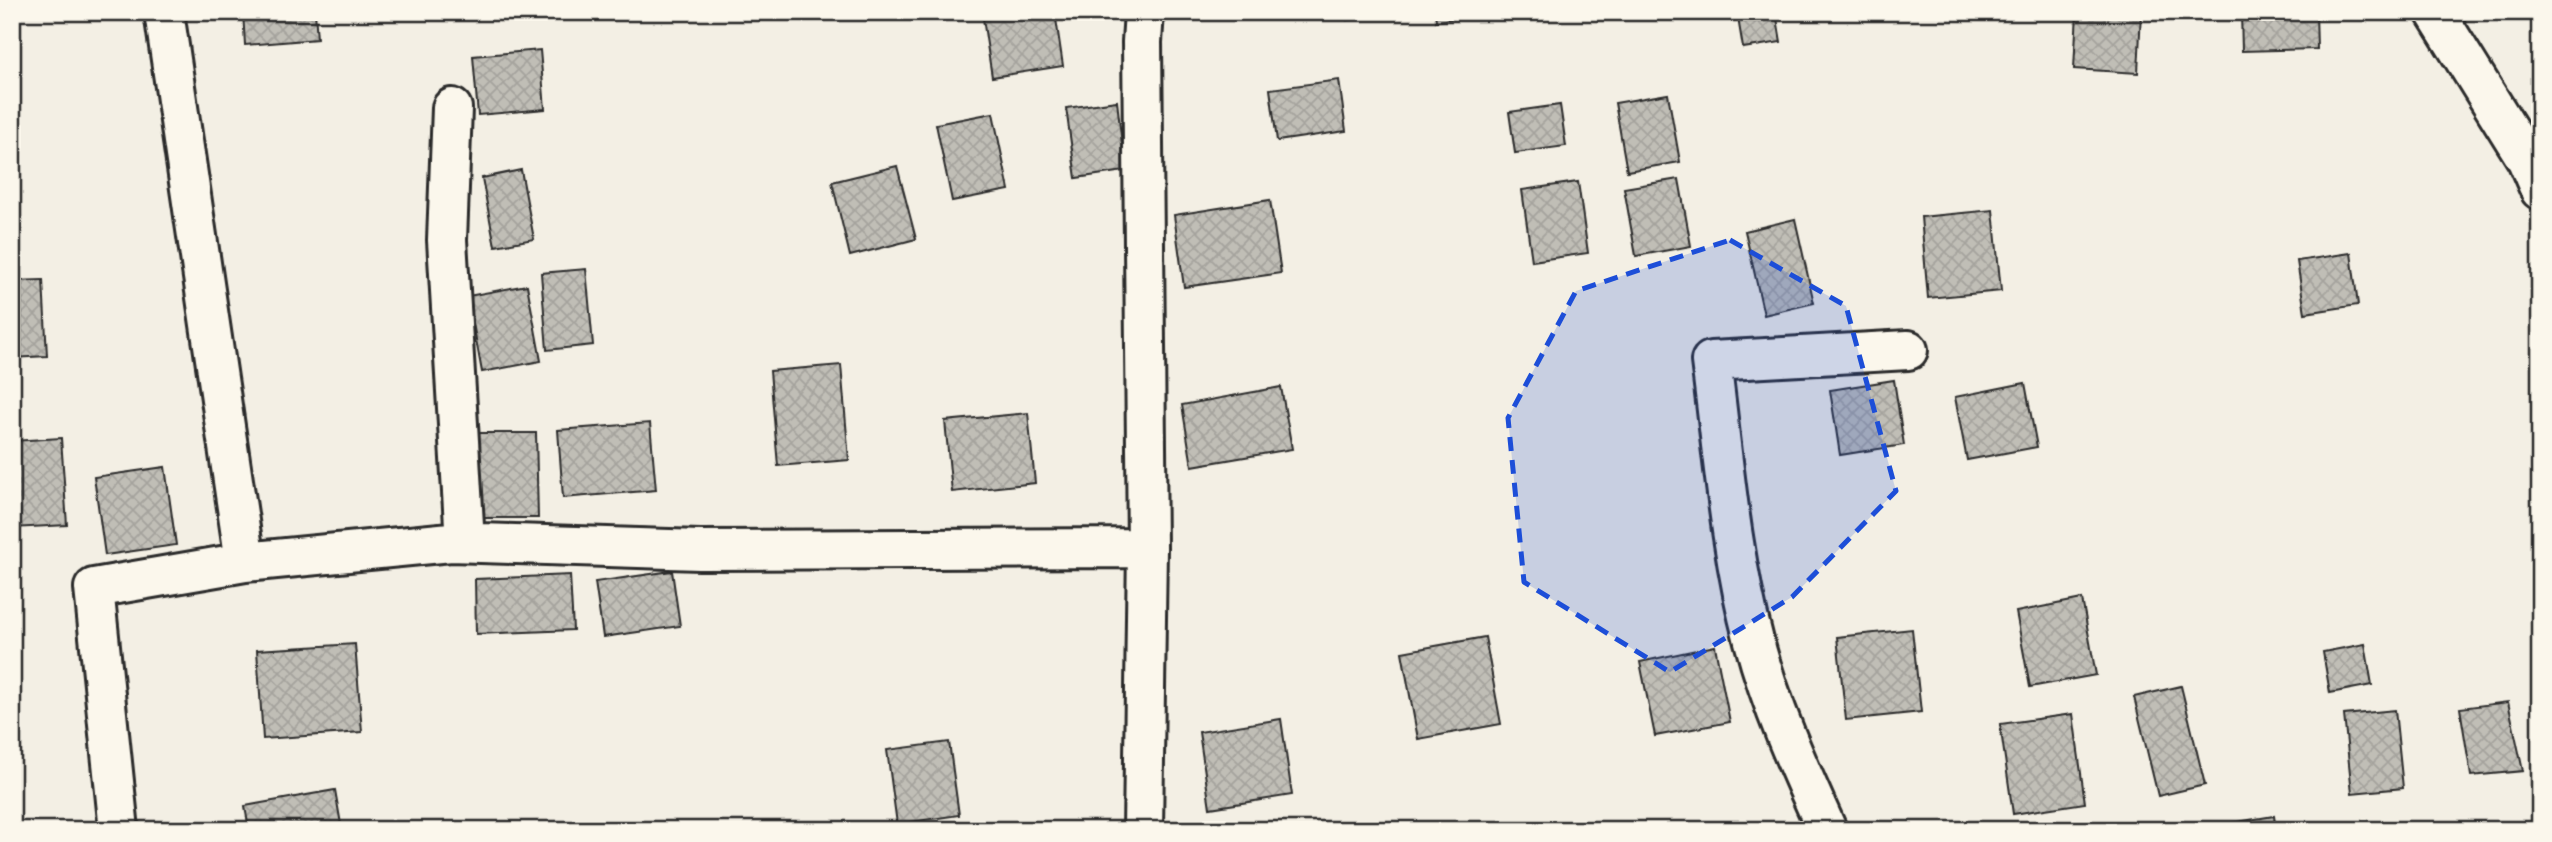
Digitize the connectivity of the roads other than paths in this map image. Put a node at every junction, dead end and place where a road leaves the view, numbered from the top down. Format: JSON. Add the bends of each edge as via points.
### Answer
{"nodes":[{"id":1,"x":164,"y":12,"type":"edge"},
{"id":2,"x":1144,"y":12,"type":"edge"},
{"id":3,"x":2435,"y":12,"type":"edge"},
{"id":4,"x":452,"y":108,"type":"dead end"},
{"id":5,"x":2540,"y":190,"type":"edge"},
{"id":6,"x":1908,"y":350,"type":"dead end"},
{"id":7,"x":465,"y":542,"type":"junction"},
{"id":8,"x":1147,"y":548,"type":"junction"},
{"id":9,"x":245,"y":562,"type":"junction"},
{"id":10,"x":119,"y":830,"type":"edge"},
{"id":11,"x":1143,"y":830,"type":"edge"},
{"id":12,"x":1826,"y":830,"type":"edge"}],
"edges":[{"from":1,"to":9,"type":"street"},
{"from":2,"to":8,"type":"street"},
{"from":3,"to":5,"type":"street","via":[[2527,160]]},
{"from":4,"to":7,"type":"street","via":[[447,240]]},
{"from":6,"to":12,"type":"street","via":[[1711,361],[1737,555],[1754,641],[1785,738]]},
{"from":7,"to":8,"type":"street","via":[[700,550]]},
{"from":7,"to":9,"type":"street"},
{"from":8,"to":11,"type":"street"},
{"from":9,"to":10,"type":"street","via":[[94,588]]}]}
